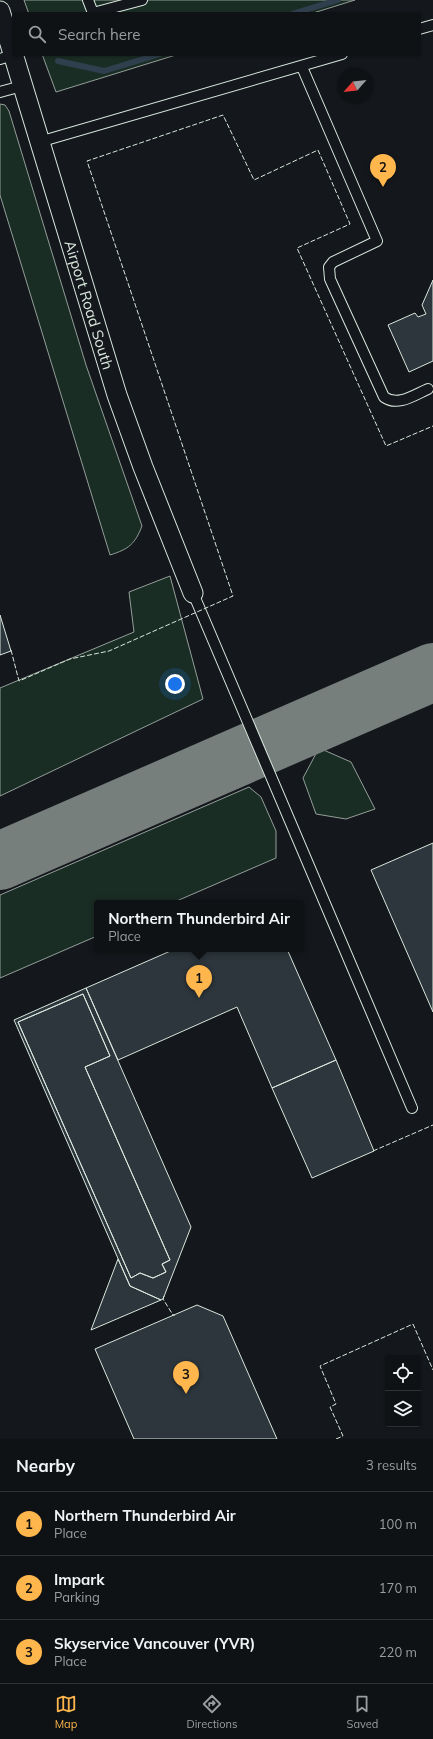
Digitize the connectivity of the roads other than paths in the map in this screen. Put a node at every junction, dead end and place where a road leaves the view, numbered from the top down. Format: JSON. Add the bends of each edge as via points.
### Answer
{"nodes":[{"id":1,"x":88,"y":0,"type":"edge"},
{"id":2,"x":142,"y":0,"type":"edge"},
{"id":3,"x":0,"y":11,"type":"edge"},
{"id":4,"x":93,"y":12,"type":"edge"},
{"id":5,"x":97,"y":12,"type":"edge"},
{"id":6,"x":433,"y":25,"type":"edge"},
{"id":7,"x":421,"y":28,"type":"edge"},
{"id":8,"x":336,"y":56,"type":"edge"},
{"id":9,"x":6,"y":57,"type":"edge"},
{"id":10,"x":302,"y":67,"type":"junction"},
{"id":11,"x":22,"y":86,"type":"junction"},
{"id":12,"x":0,"y":92,"type":"edge"},
{"id":13,"x":39,"y":142,"type":"junction"},
{"id":14,"x":428,"y":389,"type":"dead end"},
{"id":15,"x":193,"y":593,"type":"joint"},
{"id":16,"x":412,"y":1108,"type":"dead end"}],
"edges":[{"from":1,"to":4,"type":"lane"},
{"from":2,"to":5,"type":"lane"},
{"from":3,"to":9,"type":"street","name":"Airport Road South"},
{"from":6,"to":7,"type":"lane"},
{"from":8,"to":10,"type":"lane"},
{"from":9,"to":11,"type":"street","name":"Airport Road South"},
{"from":10,"to":13,"type":"lane"},
{"from":10,"to":14,"type":"lane","via":[[377,241],[333,262],[329,267],[330,279],[384,397],[396,402]]},
{"from":11,"to":12,"type":"lane"},
{"from":11,"to":13,"type":"street","name":"Airport Road South"},
{"from":13,"to":15,"type":"street","name":"Airport Road South","via":[[117,395]]},
{"from":15,"to":16,"type":"lane"}]}
